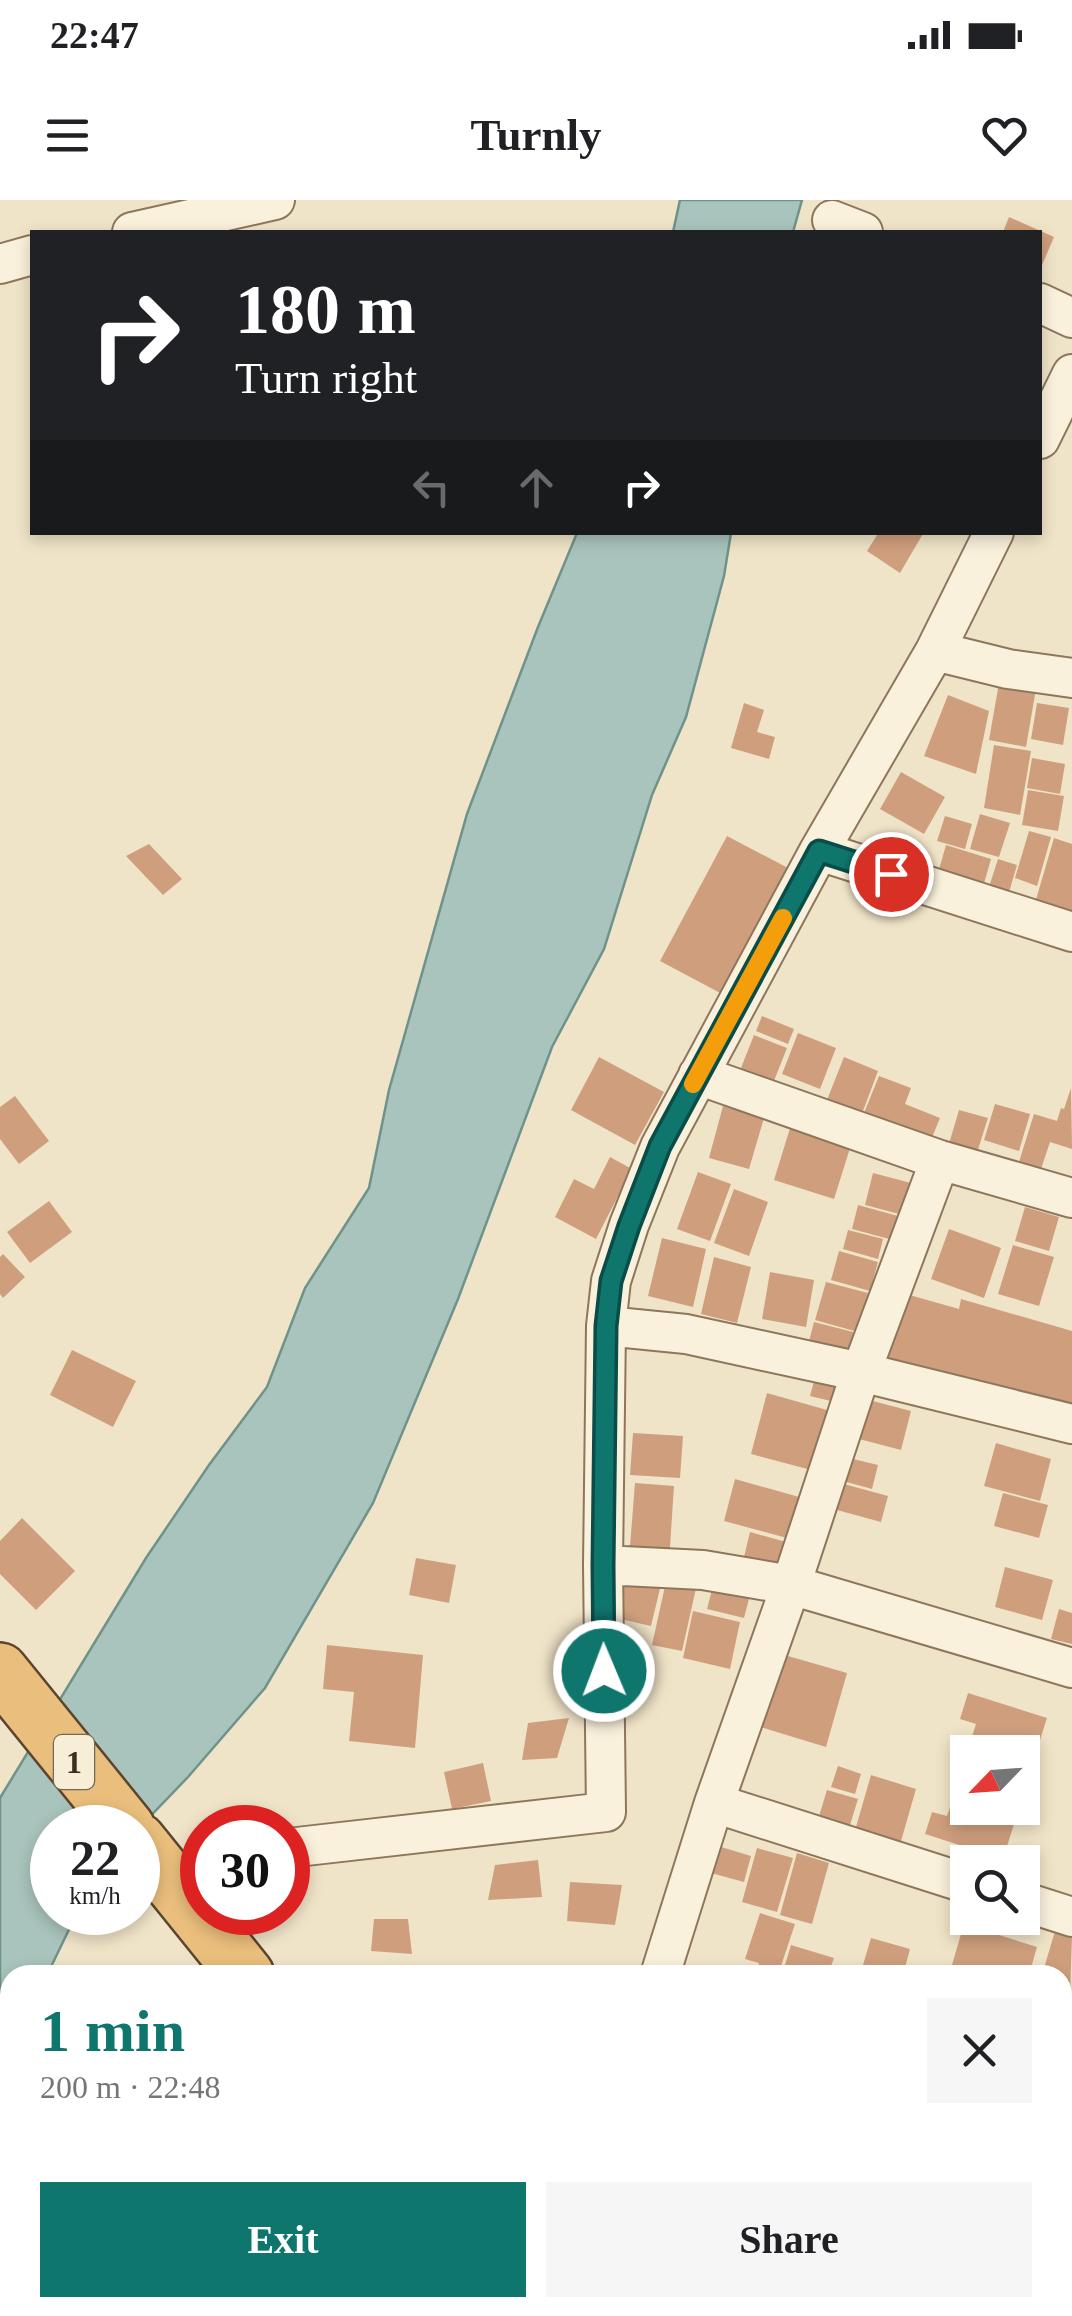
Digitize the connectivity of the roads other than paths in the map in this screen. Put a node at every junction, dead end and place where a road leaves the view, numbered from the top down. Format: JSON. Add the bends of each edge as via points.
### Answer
{"nodes":[{"id":1,"x":275,"y":200,"type":"edge"},
{"id":2,"x":141,"y":230,"type":"edge"},
{"id":3,"x":30,"y":256,"type":"edge"},
{"id":4,"x":0,"y":264,"type":"edge"},
{"id":5,"x":1042,"y":304,"type":"edge"},
{"id":6,"x":1072,"y":318,"type":"edge"},
{"id":7,"x":1072,"y":374,"type":"edge"},
{"id":8,"x":1042,"y":434,"type":"edge"},
{"id":9,"x":993,"y":535,"type":"edge"},
{"id":10,"x":935,"y":651,"type":"junction"},
{"id":11,"x":1072,"y":678,"type":"edge"},
{"id":12,"x":819,"y":851,"type":"junction"},
{"id":13,"x":1072,"y":932,"type":"edge"},
{"id":14,"x":698,"y":1076,"type":"junction"},
{"id":15,"x":940,"y":1160,"type":"junction"},
{"id":16,"x":1072,"y":1198,"type":"edge"},
{"id":17,"x":606,"y":1326,"type":"junction"},
{"id":18,"x":861,"y":1372,"type":"junction"},
{"id":19,"x":1072,"y":1424,"type":"edge"},
{"id":20,"x":603,"y":1565,"type":"junction"},
{"id":21,"x":790,"y":1585,"type":"junction"},
{"id":22,"x":1072,"y":1668,"type":"edge"},
{"id":23,"x":10,"y":1683,"type":"edge"},
{"id":24,"x":714,"y":1804,"type":"junction"},
{"id":25,"x":108,"y":1805,"type":"edge"},
{"id":26,"x":310,"y":1846,"type":"edge"},
{"id":27,"x":160,"y":1868,"type":"edge"},
{"id":28,"x":950,"y":1878,"type":"edge"},
{"id":29,"x":1040,"y":1907,"type":"edge"},
{"id":30,"x":1072,"y":1917,"type":"edge"},
{"id":31,"x":238,"y":1965,"type":"edge"},
{"id":32,"x":663,"y":1965,"type":"edge"}],
"edges":[{"from":1,"to":2,"type":"street"},
{"from":3,"to":4,"type":"street"},
{"from":5,"to":6,"type":"street"},
{"from":7,"to":8,"type":"street"},
{"from":9,"to":10,"type":"street"},
{"from":10,"to":11,"type":"street"},
{"from":10,"to":12,"type":"street"},
{"from":12,"to":13,"type":"street"},
{"from":12,"to":14,"type":"street"},
{"from":14,"to":15,"type":"street"},
{"from":14,"to":17,"type":"street","via":[[660,1146],[629,1226],[611,1281]]},
{"from":15,"to":16,"type":"street"},
{"from":15,"to":18,"type":"street"},
{"from":17,"to":18,"type":"street","via":[[686,1334]]},
{"from":17,"to":20,"type":"street"},
{"from":18,"to":19,"type":"street"},
{"from":18,"to":21,"type":"street"},
{"from":20,"to":21,"type":"street","via":[[703,1570]]},
{"from":20,"to":26,"type":"street","via":[[606,1812]]},
{"from":21,"to":22,"type":"street"},
{"from":21,"to":24,"type":"street"},
{"from":23,"to":25,"type":"highway","number":"1"},
{"from":24,"to":28,"type":"street"},
{"from":24,"to":32,"type":"street"},
{"from":27,"to":31,"type":"highway"},
{"from":29,"to":30,"type":"street"}]}
